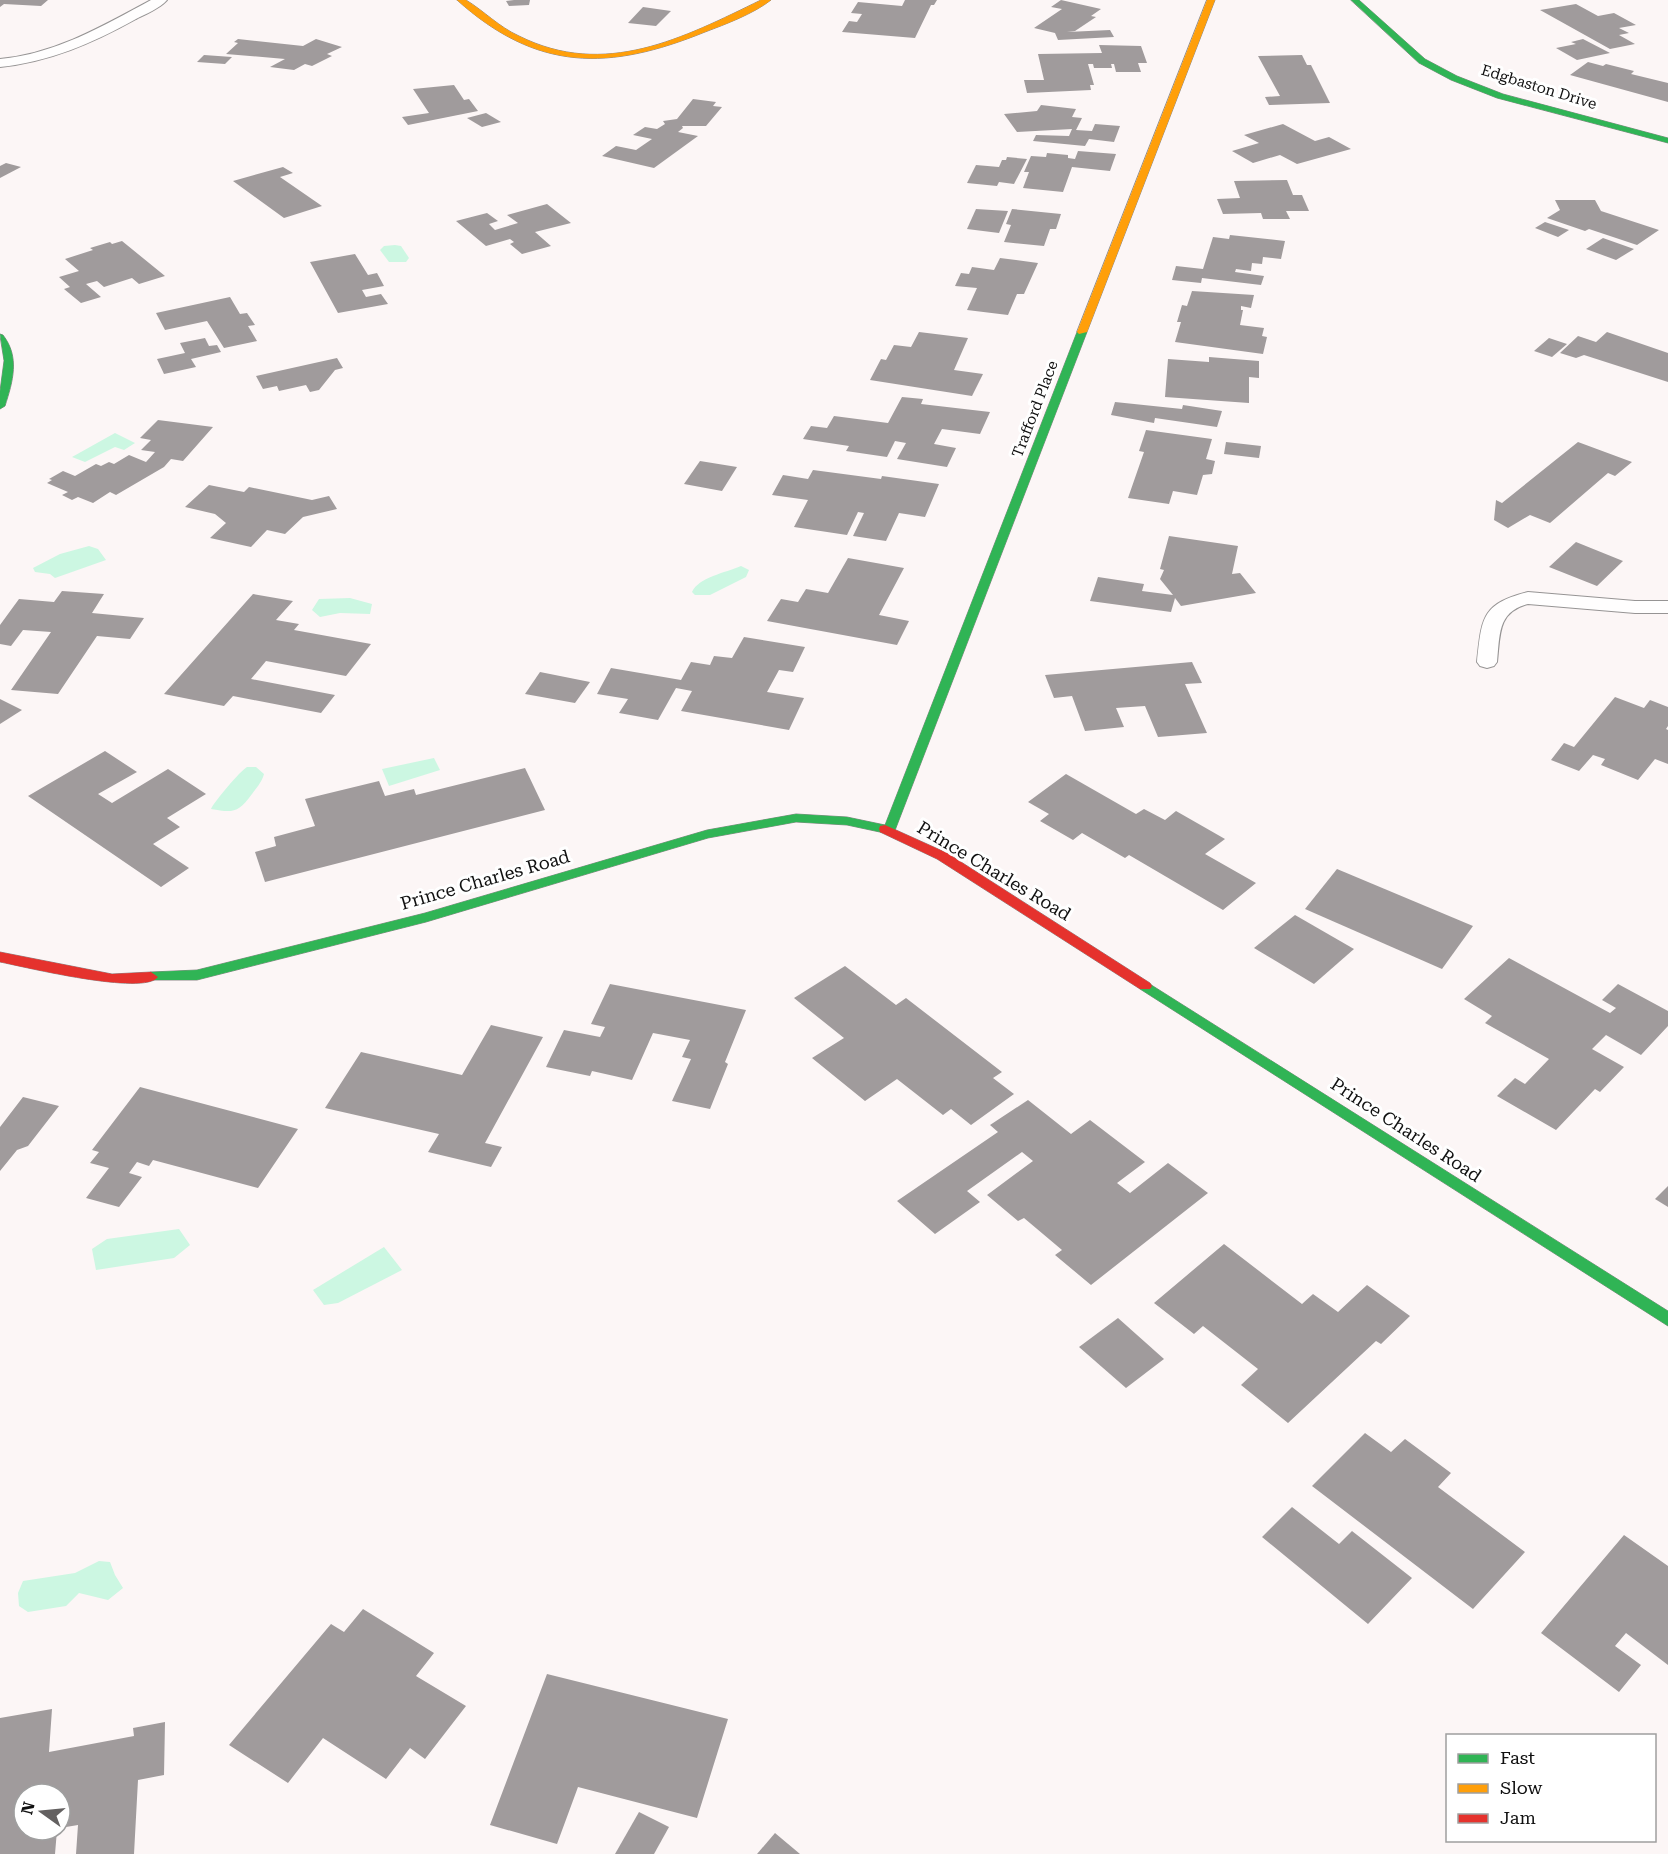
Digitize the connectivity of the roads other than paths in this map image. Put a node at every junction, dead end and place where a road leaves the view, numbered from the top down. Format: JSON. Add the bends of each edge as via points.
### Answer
{"nodes":[{"id":1,"x":160,"y":0,"type":"edge"},
{"id":2,"x":460,"y":0,"type":"edge"},
{"id":3,"x":767,"y":0,"type":"edge"},
{"id":4,"x":1211,"y":0,"type":"edge"},
{"id":5,"x":1354,"y":0,"type":"edge"},
{"id":6,"x":0,"y":63,"type":"edge"},
{"id":7,"x":1668,"y":141,"type":"edge"},
{"id":8,"x":0,"y":337,"type":"edge"},
{"id":9,"x":0,"y":406,"type":"edge"},
{"id":10,"x":1668,"y":607,"type":"edge"},
{"id":11,"x":1487,"y":662,"type":"dead end"},
{"id":12,"x":889,"y":830,"type":"junction"},
{"id":13,"x":0,"y":957,"type":"edge"},
{"id":14,"x":1668,"y":1319,"type":"edge"}],
"edges":[{"from":1,"to":6,"type":"lane","via":[[70,46]]},
{"from":2,"to":3,"type":"street","via":[[519,40],[555,55],[587,60],[656,51]]},
{"from":4,"to":12,"type":"street","name":"Trafford Place"},
{"from":5,"to":7,"type":"street","name":"Edgbaston Drive","via":[[1422,61],[1454,78],[1500,96]]},
{"from":8,"to":9,"type":"street","via":[[6,343],[10,380]]},
{"from":10,"to":11,"type":"lane","via":[[1528,598],[1514,601],[1499,608],[1492,623]]},
{"from":12,"to":13,"type":"street","name":"Prince Charles Road","via":[[847,821],[796,818],[706,834],[426,917],[197,975],[112,979]]},
{"from":12,"to":14,"type":"street","name":"Prince Charles Road","via":[[942,856]]}]}
